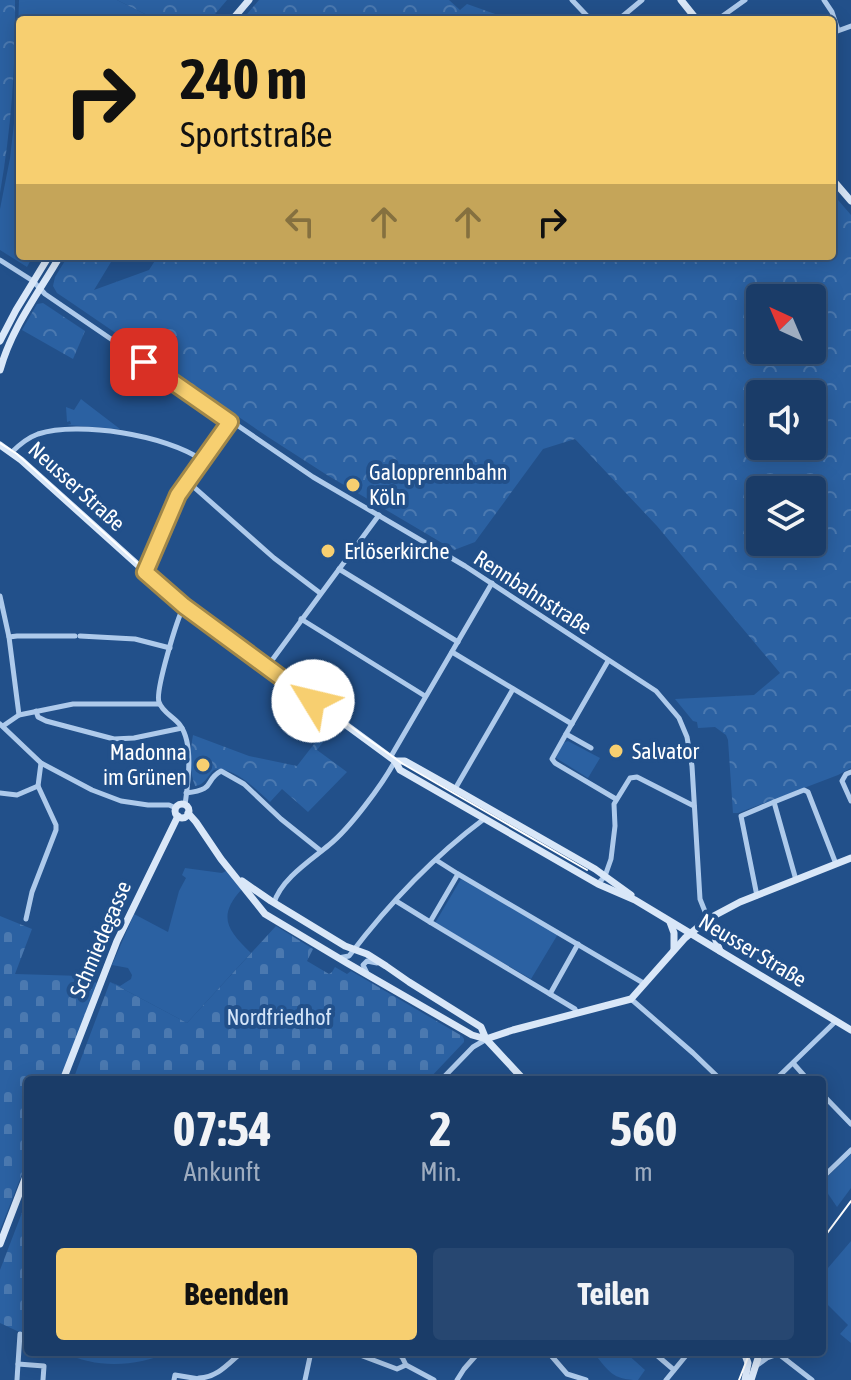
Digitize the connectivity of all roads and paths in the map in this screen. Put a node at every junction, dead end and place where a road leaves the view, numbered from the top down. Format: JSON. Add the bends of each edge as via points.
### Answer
{"nodes":[{"id":1,"x":249,"y":0,"type":"edge"},
{"id":2,"x":572,"y":0,"type":"edge"},
{"id":3,"x":642,"y":0,"type":"edge"},
{"id":4,"x":681,"y":0,"type":"edge"},
{"id":5,"x":745,"y":0,"type":"edge"},
{"id":6,"x":235,"y":16,"type":"edge"},
{"id":7,"x":587,"y":16,"type":"edge"},
{"id":8,"x":623,"y":16,"type":"edge"},
{"id":9,"x":694,"y":16,"type":"edge"},
{"id":10,"x":723,"y":16,"type":"edge"},
{"id":11,"x":836,"y":184,"type":"edge"},
{"id":12,"x":851,"y":201,"type":"edge"},
{"id":13,"x":0,"y":260,"type":"edge"},
{"id":14,"x":46,"y":260,"type":"edge"},
{"id":15,"x":57,"y":260,"type":"edge"},
{"id":16,"x":33,"y":281,"type":"junction"},
{"id":17,"x":40,"y":287,"type":"junction"},
{"id":18,"x":0,"y":341,"type":"edge"},
{"id":19,"x":0,"y":370,"type":"edge"},
{"id":20,"x":230,"y":422,"type":"junction"},
{"id":21,"x":5,"y":448,"type":"edge"},
{"id":22,"x":202,"y":460,"type":"junction"},
{"id":23,"x":187,"y":481,"type":"junction"},
{"id":24,"x":379,"y":515,"type":"junction"},
{"id":25,"x":339,"y":569,"type":"junction"},
{"id":26,"x":145,"y":572,"type":"junction"},
{"id":27,"x":492,"y":583,"type":"junction"},
{"id":28,"x":320,"y":593,"type":"junction"},
{"id":29,"x":0,"y":596,"type":"edge"},
{"id":30,"x":184,"y":606,"type":"junction"},
{"id":31,"x":301,"y":619,"type":"junction"},
{"id":32,"x":9,"y":637,"type":"junction"},
{"id":33,"x":458,"y":642,"type":"junction"},
{"id":34,"x":170,"y":648,"type":"junction"},
{"id":35,"x":452,"y":652,"type":"junction"},
{"id":36,"x":608,"y":661,"type":"junction"},
{"id":37,"x":267,"y":667,"type":"junction"},
{"id":38,"x":513,"y":689,"type":"junction"},
{"id":39,"x":425,"y":696,"type":"junction"},
{"id":40,"x":159,"y":704,"type":"junction"},
{"id":41,"x":36,"y":711,"type":"junction"},
{"id":42,"x":19,"y":715,"type":"junction"},
{"id":43,"x":572,"y":724,"type":"junction"},
{"id":44,"x":2,"y":725,"type":"edge"},
{"id":45,"x":182,"y":728,"type":"junction"},
{"id":46,"x":566,"y":734,"type":"junction"},
{"id":47,"x":591,"y":748,"type":"dead end"},
{"id":48,"x":392,"y":759,"type":"junction"},
{"id":49,"x":41,"y":763,"type":"junction"},
{"id":50,"x":851,"y":772,"type":"edge"},
{"id":51,"x":38,"y":786,"type":"junction"},
{"id":52,"x":455,"y":789,"type":"junction"},
{"id":53,"x":0,"y":793,"type":"edge"},
{"id":54,"x":186,"y":793,"type":"junction"},
{"id":55,"x":616,"y":799,"type":"junction"},
{"id":56,"x":851,"y":801,"type":"edge"},
{"id":57,"x":774,"y":802,"type":"junction"},
{"id":58,"x":694,"y":806,"type":"junction"},
{"id":59,"x":186,"y":809,"type":"junction"},
{"id":60,"x":177,"y":812,"type":"junction"},
{"id":61,"x":473,"y":813,"type":"junction"},
{"id":62,"x":484,"y":819,"type":"junction"},
{"id":63,"x":470,"y":830,"type":"junction"},
{"id":64,"x":321,"y":851,"type":"junction"},
{"id":65,"x":851,"y":858,"type":"edge"},
{"id":66,"x":436,"y":860,"type":"junction"},
{"id":67,"x":836,"y":864,"type":"junction"},
{"id":68,"x":458,"y":874,"type":"junction"},
{"id":69,"x":234,"y":875,"type":"junction"},
{"id":70,"x":605,"y":876,"type":"junction"},
{"id":71,"x":796,"y":880,"type":"junction"},
{"id":72,"x":598,"y":884,"type":"junction"},
{"id":73,"x":757,"y":896,"type":"junction"},
{"id":74,"x":635,"y":900,"type":"junction"},
{"id":75,"x":396,"y":901,"type":"junction"},
{"id":76,"x":272,"y":902,"type":"junction"},
{"id":77,"x":265,"y":914,"type":"junction"},
{"id":78,"x":26,"y":919,"type":"dead end"},
{"id":79,"x":708,"y":919,"type":"junction"},
{"id":80,"x":669,"y":920,"type":"junction"},
{"id":81,"x":430,"y":922,"type":"junction"},
{"id":82,"x":690,"y":933,"type":"junction"},
{"id":83,"x":578,"y":944,"type":"junction"},
{"id":84,"x":355,"y":949,"type":"junction"},
{"id":85,"x":674,"y":950,"type":"junction"},
{"id":86,"x":720,"y":951,"type":"junction"},
{"id":87,"x":337,"y":958,"type":"junction"},
{"id":88,"x":386,"y":966,"type":"junction"},
{"id":89,"x":358,"y":969,"type":"junction"},
{"id":90,"x":370,"y":976,"type":"junction"},
{"id":91,"x":645,"y":984,"type":"junction"},
{"id":92,"x":550,"y":994,"type":"junction"},
{"id":93,"x":631,"y":999,"type":"junction"},
{"id":94,"x":577,"y":1013,"type":"junction"},
{"id":95,"x":836,"y":1021,"type":"junction"},
{"id":96,"x":851,"y":1030,"type":"edge"},
{"id":97,"x":486,"y":1039,"type":"junction"},
{"id":98,"x":793,"y":1063,"type":"junction"},
{"id":99,"x":65,"y":1076,"type":"edge"},
{"id":100,"x":445,"y":1076,"type":"edge"},
{"id":101,"x":520,"y":1076,"type":"edge"},
{"id":102,"x":717,"y":1076,"type":"edge"},
{"id":103,"x":779,"y":1076,"type":"edge"},
{"id":104,"x":804,"y":1076,"type":"edge"},
{"id":105,"x":826,"y":1098,"type":"edge"},
{"id":106,"x":851,"y":1124,"type":"edge"},
{"id":107,"x":851,"y":1150,"type":"edge"},
{"id":108,"x":826,"y":1174,"type":"edge"},
{"id":109,"x":24,"y":1181,"type":"edge"},
{"id":110,"x":0,"y":1244,"type":"edge"},
{"id":111,"x":20,"y":1334,"type":"dead end"},
{"id":112,"x":237,"y":1356,"type":"edge"},
{"id":113,"x":310,"y":1356,"type":"edge"},
{"id":114,"x":363,"y":1356,"type":"edge"},
{"id":115,"x":401,"y":1356,"type":"edge"},
{"id":116,"x":475,"y":1356,"type":"edge"},
{"id":117,"x":551,"y":1356,"type":"edge"},
{"id":118,"x":658,"y":1356,"type":"edge"},
{"id":119,"x":686,"y":1356,"type":"edge"},
{"id":120,"x":745,"y":1356,"type":"edge"},
{"id":121,"x":759,"y":1356,"type":"edge"},
{"id":122,"x":771,"y":1356,"type":"edge"},
{"id":123,"x":781,"y":1356,"type":"edge"},
{"id":124,"x":18,"y":1364,"type":"junction"},
{"id":125,"x":406,"y":1365,"type":"junction"},
{"id":126,"x":756,"y":1366,"type":"junction"},
{"id":127,"x":674,"y":1370,"type":"junction"},
{"id":128,"x":199,"y":1379,"type":"edge"},
{"id":129,"x":17,"y":1380,"type":"edge"},
{"id":130,"x":43,"y":1380,"type":"edge"},
{"id":131,"x":174,"y":1380,"type":"edge"},
{"id":132,"x":305,"y":1380,"type":"edge"},
{"id":133,"x":434,"y":1380,"type":"edge"},
{"id":134,"x":457,"y":1380,"type":"edge"},
{"id":135,"x":586,"y":1380,"type":"edge"},
{"id":136,"x":666,"y":1380,"type":"edge"},
{"id":137,"x":745,"y":1380,"type":"edge"},
{"id":138,"x":751,"y":1380,"type":"edge"},
{"id":139,"x":812,"y":1380,"type":"edge"}],
"edges":[{"from":1,"to":6,"type":"main road"},
{"from":2,"to":7,"type":"street"},
{"from":3,"to":8,"type":"street"},
{"from":4,"to":9,"type":"main road"},
{"from":5,"to":10,"type":"street"},
{"from":11,"to":12,"type":"main road"},
{"from":13,"to":16,"type":"street","name":"Rennbahnstraße"},
{"from":14,"to":16,"type":"main road"},
{"from":15,"to":17,"type":"main road"},
{"from":16,"to":17,"type":"street","name":"Rennbahnstraße"},
{"from":16,"to":18,"type":"main road"},
{"from":17,"to":19,"type":"main road","via":[[19,321]]},
{"from":17,"to":20,"type":"street","name":"Rennbahnstraße"},
{"from":20,"to":22,"type":"street"},
{"from":20,"to":24,"type":"street","name":"Rennbahnstraße"},
{"from":21,"to":22,"type":"street","via":[[37,434],[85,429],[171,444]]},
{"from":21,"to":26,"type":"main road","name":"Neusser Straße"},
{"from":22,"to":23,"type":"street"},
{"from":23,"to":26,"type":"street"},
{"from":23,"to":28,"type":"street"},
{"from":24,"to":25,"type":"street"},
{"from":24,"to":27,"type":"street","name":"Rennbahnstraße"},
{"from":25,"to":28,"type":"street"},
{"from":25,"to":33,"type":"street"},
{"from":26,"to":30,"type":"main road","name":"Neusser Straße"},
{"from":27,"to":33,"type":"street"},
{"from":27,"to":36,"type":"street","name":"Rennbahnstraße"},
{"from":28,"to":31,"type":"street"},
{"from":29,"to":32,"type":"street"},
{"from":30,"to":34,"type":"street"},
{"from":30,"to":37,"type":"main road","name":"Neusser Straße"},
{"from":31,"to":37,"type":"street"},
{"from":31,"to":39,"type":"street"},
{"from":32,"to":34,"type":"street","via":[[135,639]]},
{"from":32,"to":42,"type":"street"},
{"from":33,"to":35,"type":"street"},
{"from":34,"to":40,"type":"street"},
{"from":35,"to":38,"type":"street"},
{"from":35,"to":39,"type":"street"},
{"from":36,"to":43,"type":"street"},
{"from":36,"to":58,"type":"street","name":"Rennbahnstraße","via":[[656,691],[682,724]]},
{"from":37,"to":48,"type":"main road","name":"Neusser Straße"},
{"from":38,"to":43,"type":"street"},
{"from":38,"to":52,"type":"street"},
{"from":39,"to":48,"type":"street"},
{"from":40,"to":41,"type":"street","via":[[73,704]]},
{"from":40,"to":45,"type":"street"},
{"from":41,"to":42,"type":"street"},
{"from":41,"to":45,"type":"street","via":[[46,721],[114,739]]},
{"from":42,"to":44,"type":"street"},
{"from":43,"to":46,"type":"street"},
{"from":44,"to":49,"type":"street"},
{"from":45,"to":54,"type":"street","via":[[188,746]]},
{"from":46,"to":47,"type":"street"},
{"from":46,"to":55,"type":"street","via":[[553,762]]},
{"from":48,"to":52,"type":"main road","name":"Neusser Straße"},
{"from":48,"to":61,"type":"main road","name":"Neusser Straße","via":[[400,770]]},
{"from":48,"to":64,"type":"street","via":[[381,784]]},
{"from":49,"to":51,"type":"street"},
{"from":49,"to":60,"type":"street","via":[[112,798],[169,805]]},
{"from":50,"to":56,"type":"street","via":[[842,781]]},
{"from":51,"to":53,"type":"street","via":[[17,795]]},
{"from":51,"to":78,"type":"street","via":[[56,830]]},
{"from":52,"to":70,"type":"main road","name":"Neusser Straße"},
{"from":54,"to":59,"type":"street"},
{"from":54,"to":64,"type":"street","via":[[202,791],[221,771],[244,784]]},
{"from":55,"to":58,"type":"street","via":[[634,777]]},
{"from":55,"to":70,"type":"street"},
{"from":57,"to":67,"type":"street","via":[[808,792]]},
{"from":57,"to":71,"type":"street"},
{"from":57,"to":73,"type":"street","via":[[741,816]]},
{"from":58,"to":79,"type":"street","name":"Rennbahnstraße","via":[[700,899]]},
{"from":59,"to":60,"type":"main road","via":[[184,817]]},
{"from":59,"to":69,"type":"main road"},
{"from":60,"to":99,"type":"main road","name":"Schmiedegasse","via":[[117,941]]},
{"from":61,"to":62,"type":"main road","name":"Neusser Straße"},
{"from":61,"to":63,"type":"street"},
{"from":62,"to":63,"type":"street"},
{"from":62,"to":72,"type":"main road","name":"Neusser Straße"},
{"from":63,"to":66,"type":"street"},
{"from":64,"to":76,"type":"street"},
{"from":65,"to":67,"type":"main road"},
{"from":66,"to":68,"type":"street"},
{"from":66,"to":75,"type":"street"},
{"from":67,"to":71,"type":"main road"},
{"from":68,"to":81,"type":"street"},
{"from":68,"to":83,"type":"street"},
{"from":69,"to":76,"type":"main road"},
{"from":69,"to":77,"type":"main road"},
{"from":70,"to":72,"type":"street"},
{"from":70,"to":74,"type":"main road","name":"Neusser Straße"},
{"from":71,"to":73,"type":"main road"},
{"from":72,"to":74,"type":"main road","name":"Neusser Straße"},
{"from":73,"to":79,"type":"main road"},
{"from":74,"to":80,"type":"main road","name":"Neusser Straße"},
{"from":75,"to":81,"type":"street"},
{"from":75,"to":84,"type":"street"},
{"from":76,"to":77,"type":"street","via":[[264,907]]},
{"from":76,"to":84,"type":"main road"},
{"from":77,"to":87,"type":"main road"},
{"from":79,"to":82,"type":"main road"},
{"from":79,"to":86,"type":"main road"},
{"from":80,"to":82,"type":"main road","name":"Neusser Straße"},
{"from":80,"to":85,"type":"main road"},
{"from":81,"to":92,"type":"street"},
{"from":82,"to":85,"type":"main road"},
{"from":82,"to":86,"type":"main road","name":"Neusser Straße"},
{"from":83,"to":91,"type":"street"},
{"from":83,"to":92,"type":"street"},
{"from":84,"to":87,"type":"street"},
{"from":84,"to":88,"type":"main road"},
{"from":84,"to":89,"type":"street"},
{"from":85,"to":91,"type":"main road"},
{"from":86,"to":95,"type":"main road","name":"Neusser Straße"},
{"from":87,"to":89,"type":"main road"},
{"from":88,"to":90,"type":"street","via":[[364,962]]},
{"from":88,"to":97,"type":"main road","via":[[481,1027]]},
{"from":89,"to":90,"type":"main road"},
{"from":90,"to":97,"type":"main road"},
{"from":91,"to":93,"type":"main road"},
{"from":92,"to":94,"type":"street"},
{"from":93,"to":94,"type":"main road"},
{"from":93,"to":102,"type":"street"},
{"from":94,"to":97,"type":"main road"},
{"from":95,"to":96,"type":"main road","name":"Neusser Straße"},
{"from":95,"to":98,"type":"street"},
{"from":97,"to":100,"type":"street"},
{"from":97,"to":101,"type":"main road"},
{"from":98,"to":103,"type":"street"},
{"from":98,"to":104,"type":"street"},
{"from":105,"to":106,"type":"street"},
{"from":107,"to":108,"type":"street"},
{"from":109,"to":110,"type":"main road"},
{"from":111,"to":124,"type":"street"},
{"from":112,"to":128,"type":"street","via":[[217,1374]]},
{"from":113,"to":132,"type":"street"},
{"from":114,"to":125,"type":"street","via":[[397,1369]]},
{"from":115,"to":125,"type":"street"},
{"from":116,"to":134,"type":"street"},
{"from":117,"to":135,"type":"street","via":[[567,1374]]},
{"from":118,"to":127,"type":"street"},
{"from":119,"to":127,"type":"street"},
{"from":120,"to":137,"type":"main road"},
{"from":121,"to":126,"type":"main road"},
{"from":122,"to":126,"type":"street"},
{"from":123,"to":139,"type":"street"},
{"from":124,"to":129,"type":"street"},
{"from":124,"to":130,"type":"street","via":[[44,1366]]},
{"from":125,"to":133,"type":"street"},
{"from":126,"to":138,"type":"main road"},
{"from":127,"to":136,"type":"street"},
{"from":128,"to":131,"type":"street","via":[[175,1375]]}]}
